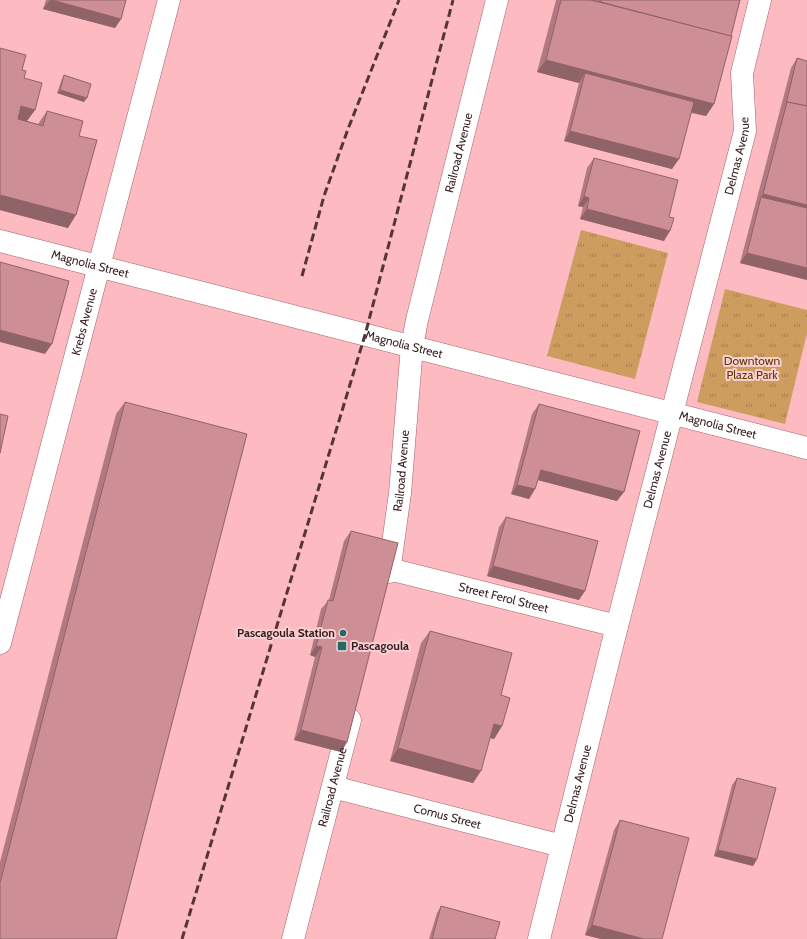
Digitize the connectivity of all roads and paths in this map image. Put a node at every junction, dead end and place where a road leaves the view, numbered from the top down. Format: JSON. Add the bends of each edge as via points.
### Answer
{"nodes":[{"id":1,"x":169,"y":0,"type":"edge"},
{"id":2,"x":497,"y":0,"type":"edge"},
{"id":3,"x":760,"y":0,"type":"edge"},
{"id":4,"x":0,"y":241,"type":"edge"},
{"id":5,"x":100,"y":267,"type":"junction"},
{"id":6,"x":412,"y":346,"type":"junction"},
{"id":7,"x":671,"y":414,"type":"junction"},
{"id":8,"x":807,"y":448,"type":"edge"},
{"id":9,"x":389,"y":569,"type":"junction"},
{"id":10,"x":384,"y":592,"type":"edge"},
{"id":11,"x":617,"y":626,"type":"junction"},
{"id":12,"x":0,"y":643,"type":"edge"},
{"id":13,"x":354,"y":704,"type":"edge"},
{"id":14,"x":333,"y":787,"type":"junction"},
{"id":15,"x":562,"y":846,"type":"junction"},
{"id":16,"x":293,"y":939,"type":"edge"},
{"id":17,"x":539,"y":939,"type":"edge"}],
"edges":[{"from":1,"to":5,"type":"street","name":"Krebs Avenue"},
{"from":2,"to":6,"type":"street","name":"Railroad Avenue"},
{"from":3,"to":7,"type":"street","name":"Delmas Avenue","via":[[742,73],[745,131]]},
{"from":4,"to":5,"type":"street","name":"Magnolia Street"},
{"from":5,"to":6,"type":"street","name":"Magnolia Street"},
{"from":5,"to":12,"type":"street","name":"Krebs Avenue"},
{"from":6,"to":7,"type":"street","name":"Magnolia Street"},
{"from":6,"to":9,"type":"street","name":"Railroad Avenue","via":[[400,493]]},
{"from":7,"to":8,"type":"street","name":"Magnolia Street"},
{"from":7,"to":11,"type":"street","name":"Delmas Avenue"},
{"from":9,"to":10,"type":"street","name":"Railroad Avenue"},
{"from":9,"to":11,"type":"street","name":"Street Ferol Street"},
{"from":11,"to":15,"type":"street","name":"Delmas Avenue"},
{"from":13,"to":14,"type":"street","name":"Railroad Avenue"},
{"from":14,"to":15,"type":"street","name":"Comus Street"},
{"from":14,"to":16,"type":"street","name":"Railroad Avenue"},
{"from":15,"to":17,"type":"street","name":"Delmas Avenue"}]}
